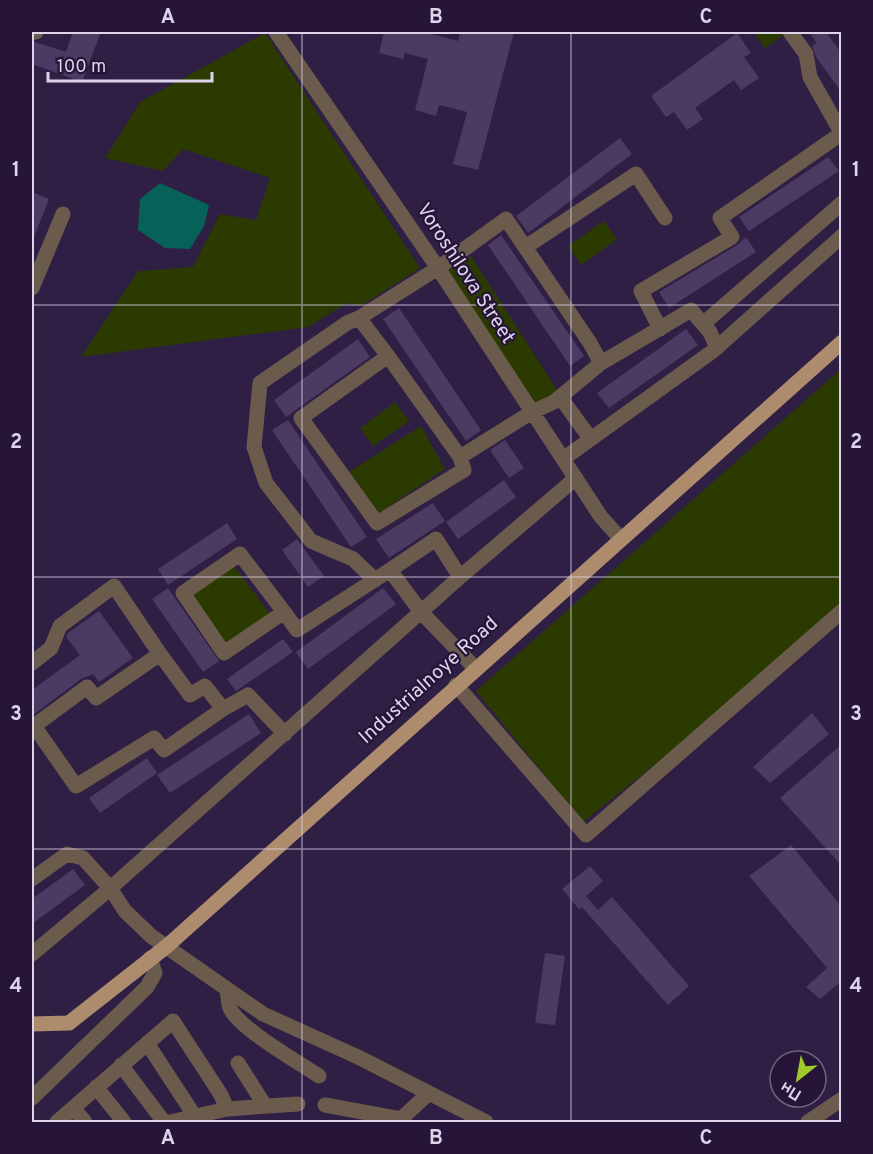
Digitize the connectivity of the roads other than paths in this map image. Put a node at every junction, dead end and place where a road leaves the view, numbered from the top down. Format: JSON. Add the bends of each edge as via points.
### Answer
{"nodes":[{"id":1,"x":276,"y":32,"type":"edge"},
{"id":2,"x":790,"y":32,"type":"edge"},
{"id":3,"x":841,"y":132,"type":"edge"},
{"id":4,"x":842,"y":203,"type":"edge"},
{"id":5,"x":63,"y":214,"type":"dead end"},
{"id":6,"x":665,"y":218,"type":"dead end"},
{"id":7,"x":842,"y":236,"type":"edge"},
{"id":8,"x":527,"y":246,"type":"junction"},
{"id":9,"x":438,"y":268,"type":"junction"},
{"id":10,"x":32,"y":288,"type":"edge"},
{"id":11,"x":359,"y":318,"type":"junction"},
{"id":12,"x":703,"y":324,"type":"junction"},
{"id":13,"x":660,"y":329,"type":"junction"},
{"id":14,"x":842,"y":342,"type":"edge"},
{"id":15,"x":717,"y":348,"type":"junction"},
{"id":16,"x":388,"y":356,"type":"junction"},
{"id":17,"x":601,"y":363,"type":"junction"},
{"id":18,"x":560,"y":397,"type":"junction"},
{"id":19,"x":531,"y":412,"type":"junction"},
{"id":20,"x":590,"y":438,"type":"junction"},
{"id":21,"x":460,"y":457,"type":"junction"},
{"id":22,"x":563,"y":459,"type":"junction"},
{"id":23,"x":576,"y":478,"type":"junction"},
{"id":24,"x":620,"y":538,"type":"junction"},
{"id":25,"x":390,"y":570,"type":"junction"},
{"id":26,"x":460,"y":577,"type":"junction"},
{"id":27,"x":375,"y":579,"type":"junction"},
{"id":28,"x":842,"y":611,"type":"edge"},
{"id":29,"x":284,"y":612,"type":"junction"},
{"id":30,"x":421,"y":612,"type":"junction"},
{"id":31,"x":160,"y":654,"type":"junction"},
{"id":32,"x":32,"y":663,"type":"edge"},
{"id":33,"x":475,"y":668,"type":"junction"},
{"id":34,"x":456,"y":685,"type":"junction"},
{"id":35,"x":223,"y":709,"type":"junction"},
{"id":36,"x":33,"y":724,"type":"edge"},
{"id":37,"x":285,"y":734,"type":"junction"},
{"id":38,"x":32,"y":879,"type":"edge"},
{"id":39,"x":110,"y":888,"type":"junction"},
{"id":40,"x":167,"y":945,"type":"junction"},
{"id":41,"x":32,"y":954,"type":"edge"},
{"id":42,"x":150,"y":958,"type":"junction"},
{"id":43,"x":227,"y":990,"type":"junction"},
{"id":44,"x":32,"y":1024,"type":"edge"},
{"id":45,"x":147,"y":1043,"type":"junction"},
{"id":46,"x":238,"y":1063,"type":"dead end"},
{"id":47,"x":121,"y":1065,"type":"junction"},
{"id":48,"x":320,"y":1076,"type":"dead end"},
{"id":49,"x":96,"y":1087,"type":"junction"},
{"id":50,"x":429,"y":1093,"type":"junction"},
{"id":51,"x":32,"y":1098,"type":"edge"},
{"id":52,"x":842,"y":1099,"type":"edge"},
{"id":53,"x":264,"y":1104,"type":"junction"},
{"id":54,"x":298,"y":1104,"type":"dead end"},
{"id":55,"x":325,"y":1105,"type":"dead end"},
{"id":56,"x":73,"y":1108,"type":"junction"},
{"id":57,"x":227,"y":1109,"type":"junction"},
{"id":58,"x":194,"y":1114,"type":"junction"},
{"id":59,"x":57,"y":1122,"type":"edge"},
{"id":60,"x":85,"y":1122,"type":"edge"},
{"id":61,"x":124,"y":1122,"type":"edge"},
{"id":62,"x":164,"y":1122,"type":"edge"},
{"id":63,"x":170,"y":1122,"type":"edge"},
{"id":64,"x":486,"y":1122,"type":"edge"},
{"id":65,"x":807,"y":1122,"type":"edge"}],
"edges":[{"from":1,"to":9,"type":"street","name":"Voroshilova Street"},
{"from":2,"to":3,"type":"street","via":[[806,54],[810,77]]},
{"from":3,"to":13,"type":"street","via":[[720,218],[732,237],[641,291]]},
{"from":4,"to":12,"type":"street"},
{"from":5,"to":10,"type":"street"},
{"from":6,"to":8,"type":"street","via":[[636,174]]},
{"from":7,"to":15,"type":"street"},
{"from":8,"to":9,"type":"street","via":[[506,219]]},
{"from":8,"to":17,"type":"street"},
{"from":9,"to":11,"type":"street"},
{"from":9,"to":19,"type":"street","name":"Voroshilova Street"},
{"from":11,"to":16,"type":"street"},
{"from":11,"to":27,"type":"street","via":[[260,383],[254,447],[266,483],[312,542],[353,559]]},
{"from":12,"to":13,"type":"street","via":[[691,310]]},
{"from":12,"to":15,"type":"street"},
{"from":13,"to":17,"type":"street"},
{"from":14,"to":24,"type":"main road","name":"Industrialnoye Road"},
{"from":15,"to":20,"type":"street"},
{"from":16,"to":21,"type":"street"},
{"from":16,"to":21,"type":"street","via":[[301,418],[377,524],[464,470]]},
{"from":17,"to":18,"type":"street"},
{"from":18,"to":19,"type":"street"},
{"from":18,"to":20,"type":"street"},
{"from":19,"to":21,"type":"street"},
{"from":19,"to":22,"type":"street","name":"Voroshilova Street"},
{"from":20,"to":22,"type":"street"},
{"from":22,"to":23,"type":"street","name":"Voroshilova Street"},
{"from":23,"to":24,"type":"street","name":"Voroshilova Street"},
{"from":23,"to":26,"type":"street"},
{"from":24,"to":33,"type":"main road","name":"Industrialnoye Road"},
{"from":25,"to":26,"type":"street","via":[[436,539]]},
{"from":25,"to":27,"type":"street"},
{"from":25,"to":30,"type":"street"},
{"from":26,"to":30,"type":"street"},
{"from":27,"to":29,"type":"street","via":[[297,630]]},
{"from":28,"to":34,"type":"street","via":[[586,835]]},
{"from":29,"to":29,"type":"street","via":[[224,653],[183,593],[240,554]]},
{"from":30,"to":33,"type":"street"},
{"from":30,"to":37,"type":"street"},
{"from":31,"to":32,"type":"street","via":[[114,586],[60,626],[51,648]]},
{"from":31,"to":35,"type":"street","via":[[190,695],[205,686]]},
{"from":31,"to":36,"type":"street","via":[[96,698],[87,687]]},
{"from":33,"to":34,"type":"main road","name":"Industrialnoye Road"},
{"from":34,"to":40,"type":"main road","name":"Industrialnoye Road"},
{"from":35,"to":36,"type":"street","via":[[164,750],[154,738],[76,786]]},
{"from":35,"to":37,"type":"street","via":[[248,694]]},
{"from":37,"to":39,"type":"street"},
{"from":38,"to":39,"type":"street","via":[[66,854],[75,854]]},
{"from":39,"to":40,"type":"street","via":[[125,911],[151,936]]},
{"from":39,"to":41,"type":"street"},
{"from":40,"to":42,"type":"main road","name":"Industrialnoye Road"},
{"from":40,"to":43,"type":"street"},
{"from":42,"to":44,"type":"main road","name":"Industrialnoye Road","via":[[69,1023]]},
{"from":42,"to":51,"type":"street","via":[[155,973],[147,987]]},
{"from":43,"to":48,"type":"street","via":[[230,1009],[263,1040]]},
{"from":43,"to":50,"type":"street","via":[[280,1024]]},
{"from":45,"to":47,"type":"street"},
{"from":45,"to":57,"type":"street","via":[[173,1021]]},
{"from":45,"to":58,"type":"street"},
{"from":46,"to":53,"type":"street"},
{"from":47,"to":49,"type":"street"},
{"from":47,"to":62,"type":"street"},
{"from":49,"to":56,"type":"street"},
{"from":49,"to":61,"type":"street"},
{"from":50,"to":55,"type":"street","via":[[401,1119]]},
{"from":50,"to":64,"type":"street"},
{"from":52,"to":65,"type":"street"},
{"from":53,"to":54,"type":"street"},
{"from":53,"to":57,"type":"street"},
{"from":56,"to":59,"type":"street"},
{"from":56,"to":60,"type":"street"},
{"from":57,"to":58,"type":"street"},
{"from":58,"to":63,"type":"street"}]}
